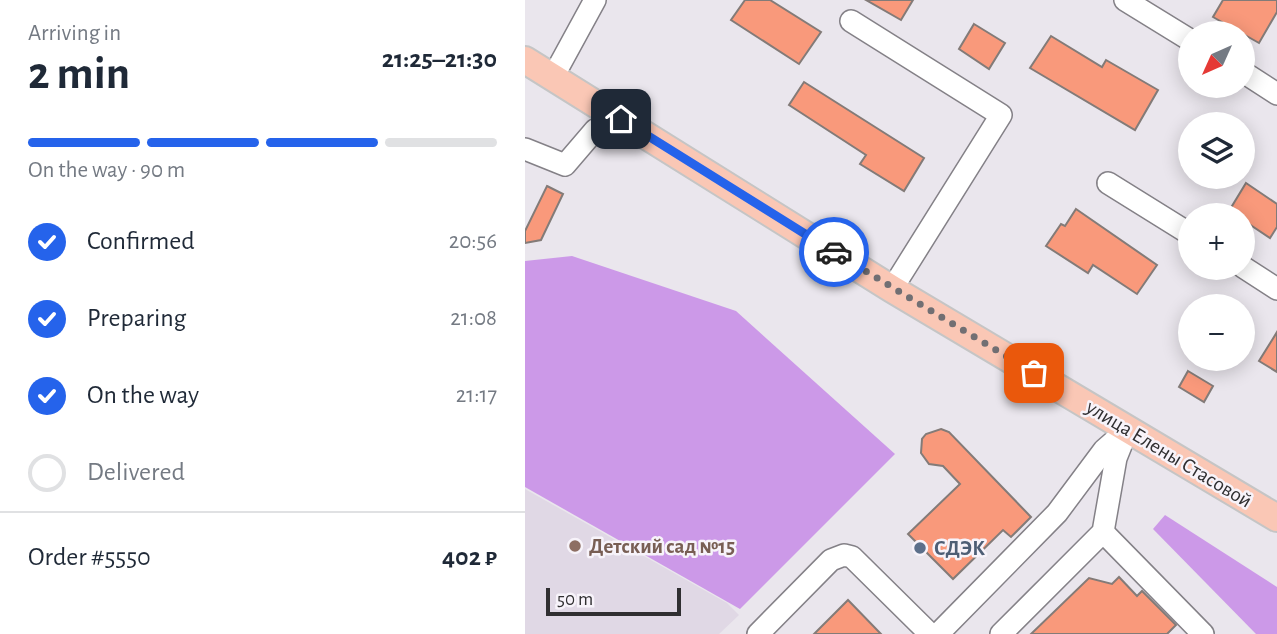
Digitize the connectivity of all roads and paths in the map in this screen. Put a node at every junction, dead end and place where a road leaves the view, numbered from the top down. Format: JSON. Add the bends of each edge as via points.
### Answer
{"nodes":[{"id":1,"x":595,"y":0,"type":"edge"},
{"id":2,"x":1125,"y":0,"type":"edge"},
{"id":3,"x":851,"y":21,"type":"dead end"},
{"id":4,"x":1178,"y":33,"type":"edge"},
{"id":5,"x":525,"y":60,"type":"edge"},
{"id":6,"x":553,"y":77,"type":"junction"},
{"id":7,"x":1255,"y":80,"type":"edge"},
{"id":8,"x":1277,"y":94,"type":"edge"},
{"id":9,"x":595,"y":130,"type":"dead end"},
{"id":10,"x":525,"y":149,"type":"edge"},
{"id":11,"x":1108,"y":183,"type":"dead end"},
{"id":12,"x":1178,"y":227,"type":"edge"},
{"id":13,"x":1255,"y":275,"type":"edge"},
{"id":14,"x":892,"y":289,"type":"junction"},
{"id":15,"x":1277,"y":289,"type":"edge"},
{"id":16,"x":1128,"y":429,"type":"junction"},
{"id":17,"x":1277,"y":518,"type":"edge"},
{"id":18,"x":1103,"y":532,"type":"junction"},
{"id":19,"x":1197,"y":632,"type":"edge"},
{"id":20,"x":758,"y":634,"type":"edge"},
{"id":21,"x":930,"y":634,"type":"edge"},
{"id":22,"x":938,"y":634,"type":"edge"},
{"id":23,"x":1001,"y":634,"type":"edge"}],
"edges":[{"from":1,"to":6,"type":"street"},
{"from":2,"to":4,"type":"street"},
{"from":3,"to":14,"type":"street","via":[[1001,115]]},
{"from":5,"to":6,"type":"main road","name":"улица Елены Стасовой"},
{"from":6,"to":14,"type":"main road","name":"улица Елены Стасовой"},
{"from":7,"to":8,"type":"street"},
{"from":9,"to":10,"type":"street","via":[[565,165]]},
{"from":11,"to":12,"type":"street"},
{"from":13,"to":15,"type":"street"},
{"from":14,"to":16,"type":"main road","name":"улица Елены Стасовой"},
{"from":16,"to":17,"type":"main road","name":"улица Елены Стасовой"},
{"from":16,"to":18,"type":"street","via":[[1116,458]]},
{"from":16,"to":22,"type":"street","via":[[1104,450],[1057,513]]},
{"from":18,"to":19,"type":"street"},
{"from":18,"to":23,"type":"street"},
{"from":20,"to":21,"type":"street","via":[[831,561],[844,555],[852,557]]}]}
